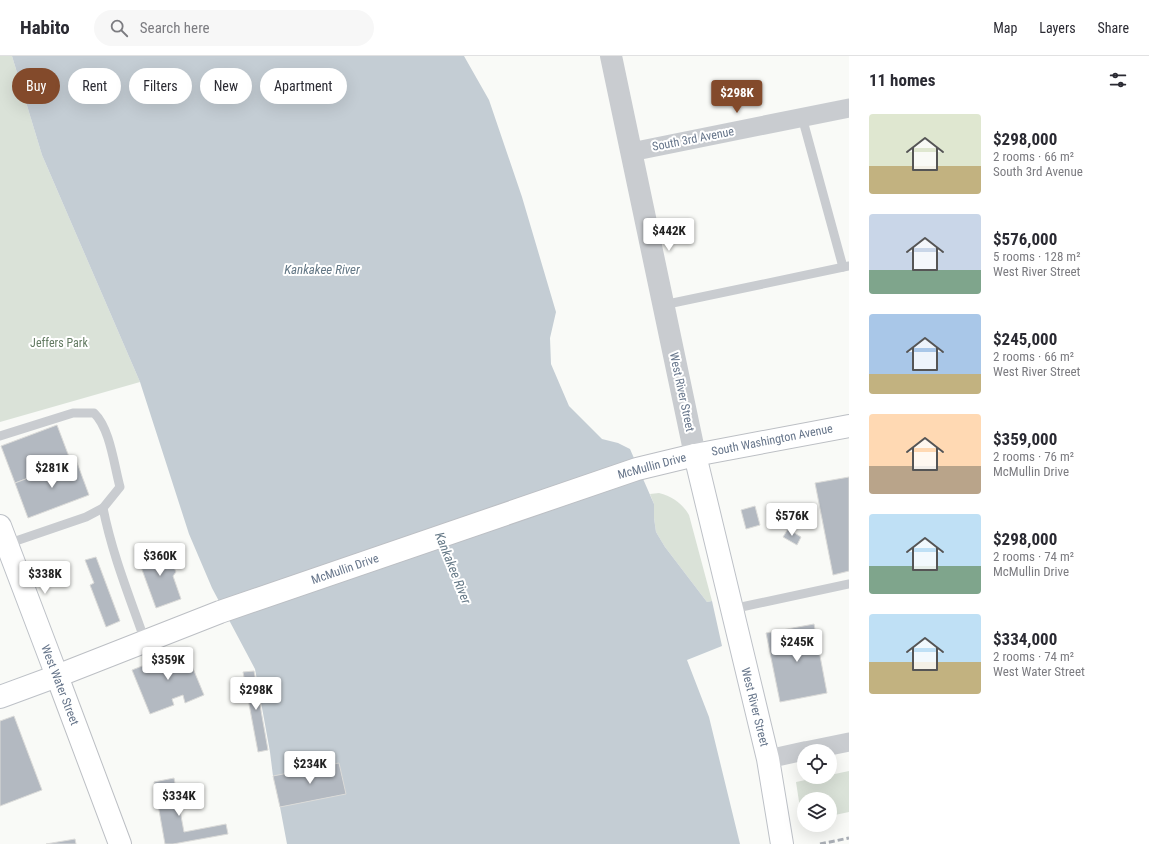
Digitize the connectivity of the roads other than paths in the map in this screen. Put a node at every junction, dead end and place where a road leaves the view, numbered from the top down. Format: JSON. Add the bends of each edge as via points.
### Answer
{"nodes":[{"id":1,"x":611,"y":56,"type":"edge"},
{"id":2,"x":849,"y":108,"type":"edge"},
{"id":3,"x":802,"y":117,"type":"junction"},
{"id":4,"x":631,"y":152,"type":"junction"},
{"id":5,"x":846,"y":267,"type":"edge"},
{"id":6,"x":663,"y":305,"type":"junction"},
{"id":7,"x":849,"y":426,"type":"edge"},
{"id":8,"x":0,"y":436,"type":"edge"},
{"id":9,"x":695,"y":455,"type":"junction"},
{"id":10,"x":104,"y":508,"type":"junction"},
{"id":11,"x":3,"y":537,"type":"edge"},
{"id":12,"x":849,"y":584,"type":"edge"},
{"id":13,"x":732,"y":609,"type":"junction"},
{"id":14,"x":145,"y":641,"type":"junction"},
{"id":15,"x":57,"y":676,"type":"junction"},
{"id":16,"x":0,"y":697,"type":"edge"},
{"id":17,"x":849,"y":742,"type":"edge"},
{"id":18,"x":837,"y":744,"type":"edge"},
{"id":19,"x":797,"y":753,"type":"edge"},
{"id":20,"x":768,"y":759,"type":"junction"},
{"id":21,"x":120,"y":844,"type":"edge"},
{"id":22,"x":782,"y":844,"type":"edge"}],
"edges":[{"from":1,"to":4,"type":"street","name":"West River Street"},
{"from":2,"to":3,"type":"street","name":"South 3rd Avenue"},
{"from":3,"to":4,"type":"street","name":"South 3rd Avenue"},
{"from":3,"to":5,"type":"lane"},
{"from":4,"to":6,"type":"street","name":"West River Street"},
{"from":5,"to":6,"type":"lane"},
{"from":6,"to":9,"type":"street","name":"West River Street"},
{"from":7,"to":9,"type":"main road","name":"South Washington Avenue"},
{"from":8,"to":10,"type":"lane","via":[[73,413],[94,413],[100,419],[108,440],[120,487]]},
{"from":9,"to":13,"type":"main road","name":"West River Street"},
{"from":9,"to":14,"type":"main road","name":"McMullin Drive","via":[[637,469],[220,612]]},
{"from":10,"to":11,"type":"lane","via":[[86,517]]},
{"from":10,"to":14,"type":"lane","via":[[106,523]]},
{"from":11,"to":15,"type":"main road","name":"West Water Street"},
{"from":12,"to":13,"type":"lane"},
{"from":13,"to":20,"type":"main road","name":"West River Street"},
{"from":14,"to":15,"type":"main road","name":"McMullin Drive"},
{"from":15,"to":16,"type":"main road","name":"McMullin Drive"},
{"from":15,"to":21,"type":"main road","name":"West Water Street"},
{"from":17,"to":18,"type":"street"},
{"from":19,"to":20,"type":"street"},
{"from":20,"to":22,"type":"main road","name":"West River Street"}]}
